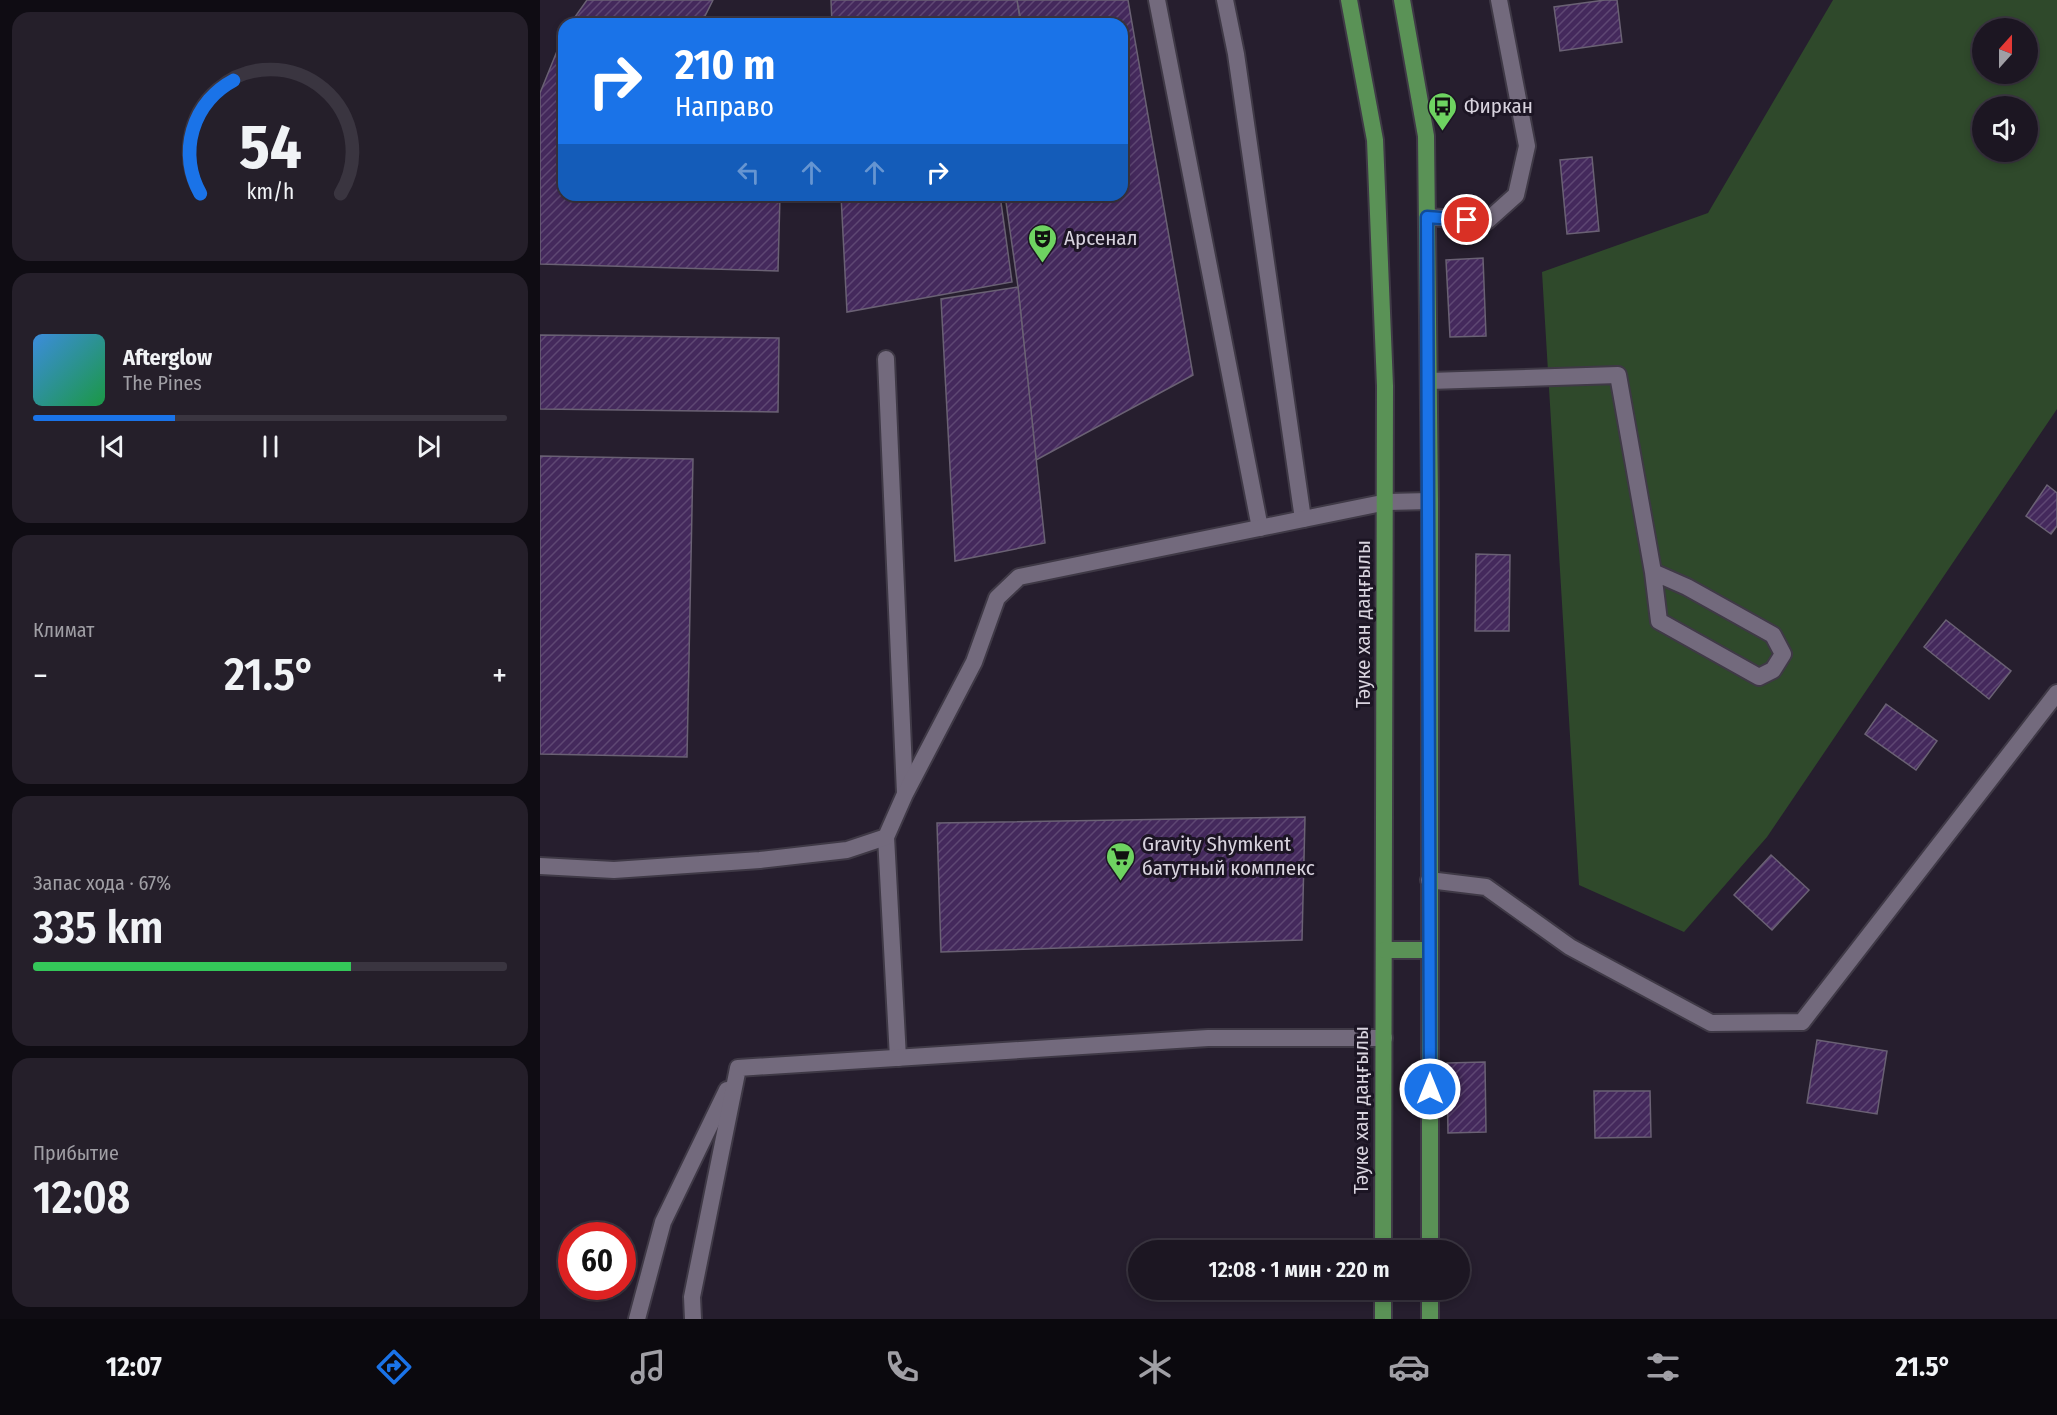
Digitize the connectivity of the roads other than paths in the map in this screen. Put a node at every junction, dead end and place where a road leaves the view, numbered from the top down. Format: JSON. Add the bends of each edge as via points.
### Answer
{"nodes":[{"id":1,"x":1157,"y":0,"type":"edge"},
{"id":2,"x":1225,"y":0,"type":"edge"},
{"id":3,"x":1349,"y":0,"type":"edge"},
{"id":4,"x":1402,"y":0,"type":"edge"},
{"id":5,"x":1499,"y":0,"type":"edge"},
{"id":6,"x":1427,"y":217,"type":"junction"},
{"id":7,"x":886,"y":359,"type":"dead end"},
{"id":8,"x":1429,"y":381,"type":"junction"},
{"id":9,"x":1430,"y":501,"type":"junction"},
{"id":10,"x":1387,"y":502,"type":"junction"},
{"id":11,"x":1303,"y":519,"type":"junction"},
{"id":12,"x":1260,"y":528,"type":"junction"},
{"id":13,"x":1653,"y":572,"type":"junction"},
{"id":14,"x":2057,"y":693,"type":"edge"},
{"id":15,"x":905,"y":794,"type":"junction"},
{"id":16,"x":886,"y":837,"type":"junction"},
{"id":17,"x":540,"y":866,"type":"edge"},
{"id":18,"x":1429,"y":880,"type":"junction"},
{"id":19,"x":1384,"y":950,"type":"junction"},
{"id":20,"x":1430,"y":950,"type":"junction"},
{"id":21,"x":1384,"y":1038,"type":"junction"},
{"id":22,"x":898,"y":1058,"type":"junction"},
{"id":23,"x":738,"y":1068,"type":"junction"},
{"id":24,"x":1383,"y":1240,"type":"edge"},
{"id":25,"x":1430,"y":1240,"type":"edge"},
{"id":26,"x":1383,"y":1300,"type":"edge"},
{"id":27,"x":1430,"y":1300,"type":"edge"},
{"id":28,"x":638,"y":1319,"type":"edge"},
{"id":29,"x":693,"y":1319,"type":"edge"},
{"id":30,"x":1383,"y":1319,"type":"edge"},
{"id":31,"x":1430,"y":1319,"type":"edge"}],
"edges":[{"from":1,"to":12,"type":"street"},
{"from":2,"to":11,"type":"street"},
{"from":3,"to":10,"type":"main road","name":"Тәуке хан даңғылы","via":[[1375,140]]},
{"from":4,"to":6,"type":"main road","via":[[1426,136]]},
{"from":5,"to":6,"type":"street","via":[[1527,146],[1516,195],[1487,221]]},
{"from":6,"to":8,"type":"main road"},
{"from":7,"to":15,"type":"street"},
{"from":8,"to":9,"type":"main road"},
{"from":8,"to":13,"type":"street","via":[[1618,375]]},
{"from":9,"to":10,"type":"street"},
{"from":9,"to":18,"type":"main road"},
{"from":10,"to":11,"type":"street"},
{"from":10,"to":19,"type":"main road","name":"Тәуке хан даңғылы"},
{"from":11,"to":12,"type":"street"},
{"from":12,"to":15,"type":"street","via":[[1019,576],[997,598],[974,662]]},
{"from":13,"to":13,"type":"street","via":[[1773,635],[1783,654],[1773,670],[1759,677],[1659,621]]},
{"from":14,"to":18,"type":"street","via":[[1802,1022],[1711,1023],[1570,947],[1486,887]]},
{"from":15,"to":16,"type":"street"},
{"from":16,"to":17,"type":"street","via":[[847,850],[760,860],[614,870]]},
{"from":16,"to":22,"type":"street"},
{"from":18,"to":20,"type":"main road"},
{"from":19,"to":20,"type":"main road"},
{"from":19,"to":21,"type":"main road","name":"Тәуке хан даңғылы"},
{"from":20,"to":25,"type":"main road"},
{"from":21,"to":22,"type":"street","via":[[1208,1038]]},
{"from":21,"to":24,"type":"main road","name":"Тәуке хан даңғылы"},
{"from":22,"to":23,"type":"street"},
{"from":23,"to":28,"type":"street","via":[[663,1222]]},
{"from":23,"to":29,"type":"street","via":[[692,1297]]},
{"from":26,"to":30,"type":"main road"},
{"from":27,"to":31,"type":"main road"}]}
